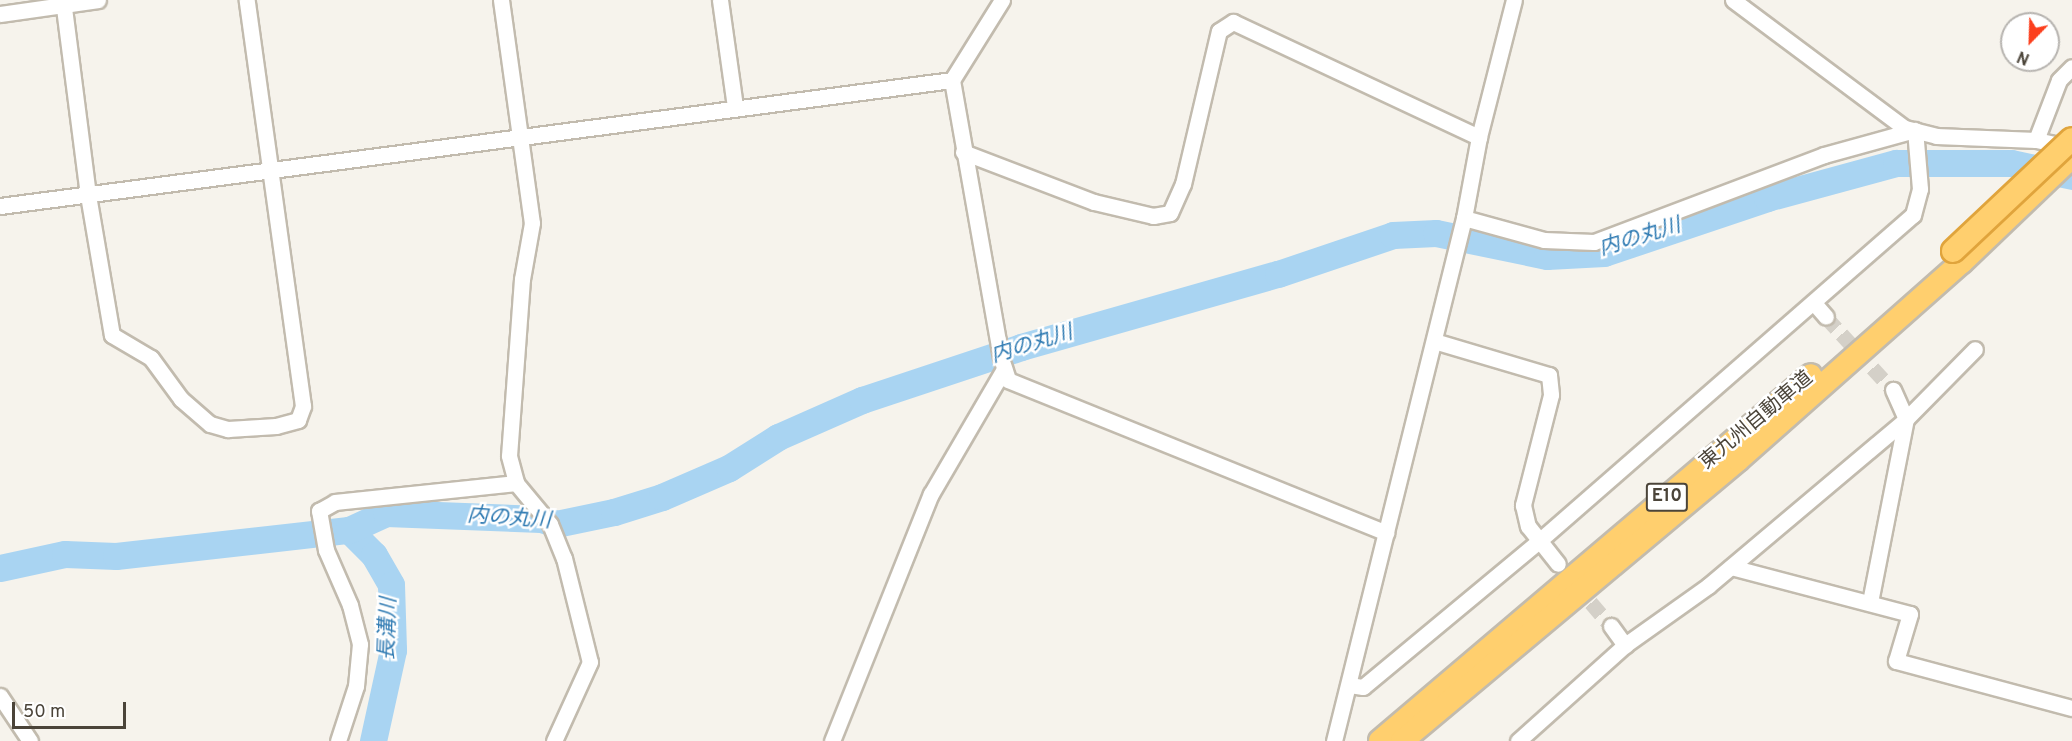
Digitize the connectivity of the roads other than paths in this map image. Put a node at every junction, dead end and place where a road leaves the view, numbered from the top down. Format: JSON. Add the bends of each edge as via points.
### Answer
{"nodes":[{"id":1,"x":98,"y":0,"type":"edge"},
{"id":2,"x":247,"y":0,"type":"edge"},
{"id":3,"x":501,"y":0,"type":"edge"},
{"id":4,"x":720,"y":0,"type":"edge"},
{"id":5,"x":1002,"y":0,"type":"edge"},
{"id":6,"x":1514,"y":0,"type":"edge"},
{"id":7,"x":1733,"y":0,"type":"edge"},
{"id":8,"x":63,"y":2,"type":"edge"},
{"id":9,"x":0,"y":14,"type":"edge"},
{"id":10,"x":2072,"y":67,"type":"edge"},
{"id":11,"x":952,"y":80,"type":"junction"},
{"id":12,"x":735,"y":107,"type":"junction"},
{"id":13,"x":1915,"y":130,"type":"junction"},
{"id":14,"x":520,"y":136,"type":"junction"},
{"id":15,"x":1479,"y":137,"type":"junction"},
{"id":16,"x":2072,"y":139,"type":"edge"},
{"id":17,"x":2036,"y":140,"type":"junction"},
{"id":18,"x":2072,"y":147,"type":"edge"},
{"id":19,"x":963,"y":152,"type":"junction"},
{"id":20,"x":2072,"y":157,"type":"edge"},
{"id":21,"x":270,"y":170,"type":"junction"},
{"id":22,"x":88,"y":195,"type":"junction"},
{"id":23,"x":0,"y":206,"type":"edge"},
{"id":24,"x":1464,"y":218,"type":"junction"},
{"id":25,"x":1957,"y":256,"type":"junction"},
{"id":26,"x":1814,"y":303,"type":"junction"},
{"id":27,"x":1826,"y":317,"type":"tunnel mouth"},
{"id":28,"x":1434,"y":341,"type":"junction"},
{"id":29,"x":1975,"y":349,"type":"dead end"},
{"id":30,"x":1004,"y":369,"type":"junction"},
{"id":31,"x":1893,"y":390,"type":"tunnel mouth"},
{"id":32,"x":1906,"y":419,"type":"junction"},
{"id":33,"x":516,"y":483,"type":"junction"},
{"id":34,"x":1386,"y":533,"type":"junction"},
{"id":35,"x":1539,"y":541,"type":"junction"},
{"id":36,"x":1558,"y":564,"type":"dead end"},
{"id":37,"x":1731,"y":567,"type":"junction"},
{"id":38,"x":1870,"y":602,"type":"junction"},
{"id":39,"x":1611,"y":626,"type":"tunnel mouth"},
{"id":40,"x":1625,"y":645,"type":"junction"},
{"id":41,"x":1350,"y":685,"type":"junction"},
{"id":42,"x":0,"y":696,"type":"edge"},
{"id":43,"x":2072,"y":708,"type":"edge"},
{"id":44,"x":30,"y":741,"type":"edge"},
{"id":45,"x":338,"y":741,"type":"edge"},
{"id":46,"x":554,"y":741,"type":"edge"},
{"id":47,"x":832,"y":741,"type":"edge"},
{"id":48,"x":1334,"y":741,"type":"edge"},
{"id":49,"x":1380,"y":741,"type":"edge"},
{"id":50,"x":1402,"y":741,"type":"edge"},
{"id":51,"x":1518,"y":741,"type":"edge"}],
"edges":[{"from":1,"to":8,"type":"street"},
{"from":2,"to":21,"type":"street"},
{"from":3,"to":14,"type":"street"},
{"from":4,"to":12,"type":"street"},
{"from":5,"to":11,"type":"street"},
{"from":6,"to":15,"type":"street"},
{"from":7,"to":13,"type":"street","via":[[1896,121]]},
{"from":8,"to":9,"type":"street"},
{"from":8,"to":22,"type":"street"},
{"from":10,"to":17,"type":"street","via":[[2059,80]]},
{"from":11,"to":12,"type":"street"},
{"from":11,"to":19,"type":"street"},
{"from":12,"to":14,"type":"street"},
{"from":13,"to":17,"type":"street","via":[[1936,136]]},
{"from":13,"to":24,"type":"street","via":[[1824,155],[1594,242],[1544,240]]},
{"from":13,"to":26,"type":"street","via":[[1920,189],[1913,215]]},
{"from":14,"to":21,"type":"street"},
{"from":14,"to":33,"type":"street","via":[[532,223],[522,279],[509,456]]},
{"from":15,"to":19,"type":"street","via":[[1233,22],[1219,31],[1183,184],[1170,213],[1153,216],[1094,202]]},
{"from":15,"to":24,"type":"street"},
{"from":16,"to":25,"type":"highway","name":"東九州自動車道","number":"E10","bridge":true},
{"from":17,"to":18,"type":"street"},
{"from":19,"to":30,"type":"street"},
{"from":20,"to":25,"type":"highway","name":"東九州自動車道","number":"E10"},
{"from":21,"to":22,"type":"street"},
{"from":21,"to":22,"type":"street","via":[[303,406],[298,420],[276,426],[228,429],[210,424],[182,399],[151,358],[112,335]]},
{"from":22,"to":23,"type":"street"},
{"from":24,"to":28,"type":"street"},
{"from":25,"to":49,"type":"highway","name":"東九州自動車道","number":"E10"},
{"from":25,"to":50,"type":"highway","name":"東九州自動車道","number":"E10","via":[[1738,460]]},
{"from":26,"to":27,"type":"street"},
{"from":26,"to":35,"type":"street"},
{"from":28,"to":34,"type":"street"},
{"from":28,"to":35,"type":"street","via":[[1549,375],[1551,395],[1523,505],[1528,526]]},
{"from":29,"to":32,"type":"street"},
{"from":30,"to":34,"type":"street","via":[[1008,380]]},
{"from":30,"to":47,"type":"street","via":[[931,494]]},
{"from":31,"to":32,"type":"street"},
{"from":32,"to":37,"type":"street"},
{"from":32,"to":38,"type":"street"},
{"from":33,"to":45,"type":"street","via":[[335,502],[319,511],[326,550],[351,605],[360,644],[356,686]]},
{"from":33,"to":46,"type":"street","via":[[550,524],[564,558],[590,662]]},
{"from":34,"to":41,"type":"street"},
{"from":35,"to":36,"type":"street"},
{"from":35,"to":41,"type":"street","via":[[1363,687]]},
{"from":37,"to":38,"type":"street"},
{"from":37,"to":40,"type":"street"},
{"from":38,"to":43,"type":"street","via":[[1910,614],[1896,661]]},
{"from":39,"to":40,"type":"street"},
{"from":40,"to":51,"type":"street"},
{"from":41,"to":48,"type":"street"},
{"from":42,"to":44,"type":"street"}]}
